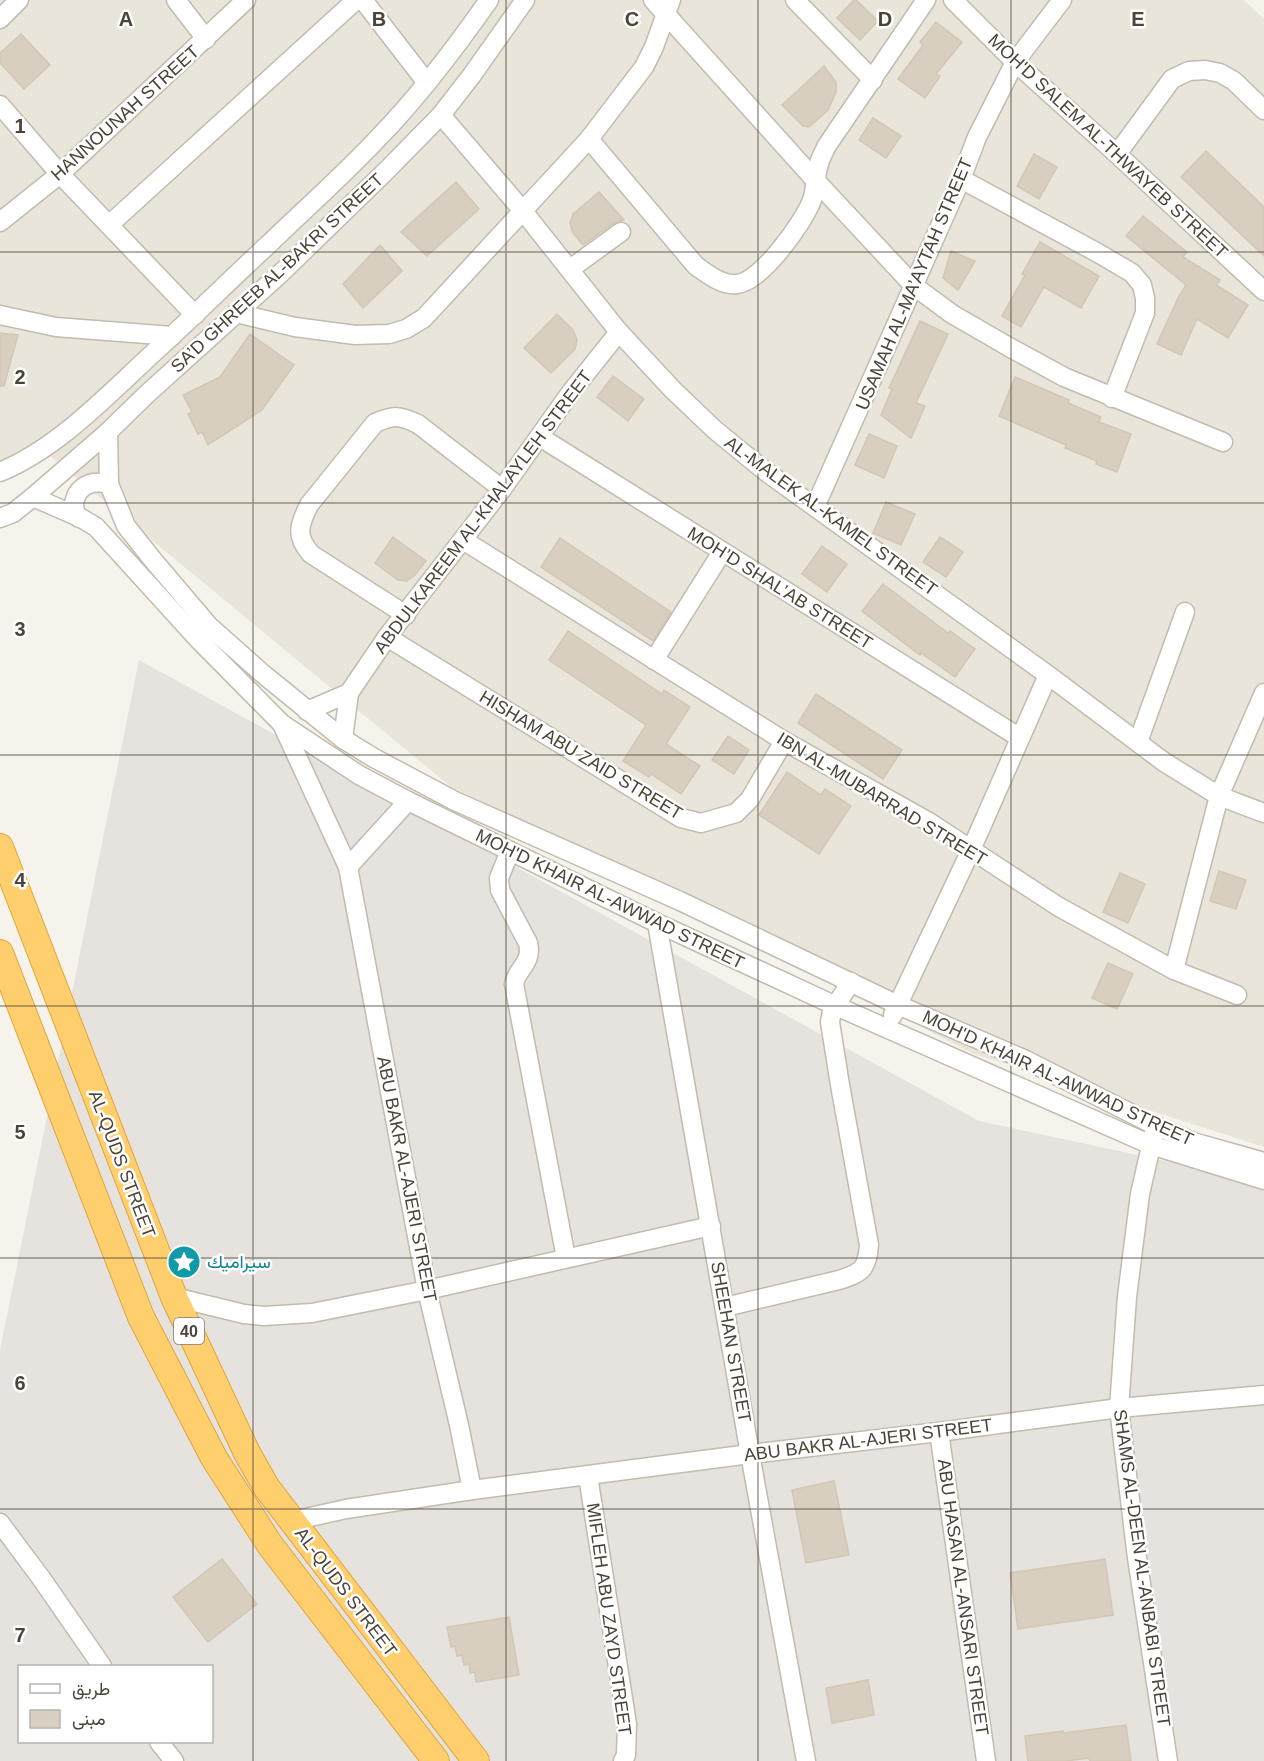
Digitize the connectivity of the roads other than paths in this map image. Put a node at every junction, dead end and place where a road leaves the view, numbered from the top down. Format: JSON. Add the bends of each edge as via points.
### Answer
{"nodes":[{"id":1,"x":19,"y":0,"type":"edge"},
{"id":2,"x":176,"y":0,"type":"edge"},
{"id":3,"x":246,"y":0,"type":"edge"},
{"id":4,"x":356,"y":0,"type":"edge"},
{"id":5,"x":363,"y":0,"type":"edge"},
{"id":6,"x":489,"y":0,"type":"edge"},
{"id":7,"x":525,"y":0,"type":"edge"},
{"id":8,"x":653,"y":0,"type":"edge"},
{"id":9,"x":795,"y":0,"type":"edge"},
{"id":10,"x":926,"y":0,"type":"edge"},
{"id":11,"x":954,"y":0,"type":"edge"},
{"id":12,"x":1062,"y":0,"type":"edge"},
{"id":13,"x":669,"y":7,"type":"edge"},
{"id":14,"x":0,"y":19,"type":"edge"},
{"id":15,"x":206,"y":39,"type":"junction"},
{"id":16,"x":1015,"y":62,"type":"junction"},
{"id":17,"x":873,"y":80,"type":"junction"},
{"id":18,"x":427,"y":83,"type":"junction"},
{"id":19,"x":0,"y":105,"type":"edge"},
{"id":20,"x":1264,"y":110,"type":"edge"},
{"id":21,"x":441,"y":115,"type":"junction"},
{"id":22,"x":589,"y":139,"type":"junction"},
{"id":23,"x":1117,"y":154,"type":"junction"},
{"id":24,"x":60,"y":174,"type":"junction"},
{"id":25,"x":961,"y":179,"type":"junction"},
{"id":26,"x":816,"y":181,"type":"junction"},
{"id":27,"x":523,"y":211,"type":"junction"},
{"id":28,"x":0,"y":222,"type":"edge"},
{"id":29,"x":109,"y":225,"type":"junction"},
{"id":30,"x":621,"y":232,"type":"dead end"},
{"id":31,"x":570,"y":269,"type":"junction"},
{"id":32,"x":914,"y":286,"type":"junction"},
{"id":33,"x":1264,"y":291,"type":"edge"},
{"id":34,"x":236,"y":313,"type":"junction"},
{"id":35,"x":0,"y":315,"type":"edge"},
{"id":36,"x":195,"y":315,"type":"junction"},
{"id":37,"x":619,"y":332,"type":"junction"},
{"id":38,"x":172,"y":336,"type":"junction"},
{"id":39,"x":1112,"y":398,"type":"junction"},
{"id":40,"x":108,"y":432,"type":"junction"},
{"id":41,"x":540,"y":437,"type":"junction"},
{"id":42,"x":1223,"y":442,"type":"dead end"},
{"id":43,"x":0,"y":472,"type":"edge"},
{"id":44,"x":109,"y":484,"type":"junction"},
{"id":45,"x":502,"y":489,"type":"junction"},
{"id":46,"x":33,"y":497,"type":"junction"},
{"id":47,"x":816,"y":507,"type":"junction"},
{"id":48,"x":79,"y":518,"type":"junction"},
{"id":49,"x":0,"y":519,"type":"edge"},
{"id":50,"x":463,"y":540,"type":"junction"},
{"id":51,"x":722,"y":552,"type":"junction"},
{"id":52,"x":1185,"y":612,"type":"dead end"},
{"id":53,"x":406,"y":615,"type":"junction"},
{"id":54,"x":387,"y":637,"type":"junction"},
{"id":55,"x":654,"y":660,"type":"junction"},
{"id":56,"x":1048,"y":675,"type":"junction"},
{"id":57,"x":349,"y":693,"type":"junction"},
{"id":58,"x":1264,"y":693,"type":"edge"},
{"id":59,"x":307,"y":711,"type":"junction"},
{"id":60,"x":282,"y":724,"type":"junction"},
{"id":61,"x":1020,"y":738,"type":"junction"},
{"id":62,"x":343,"y":739,"type":"junction"},
{"id":63,"x":784,"y":741,"type":"junction"},
{"id":64,"x":1138,"y":742,"type":"junction"},
{"id":65,"x":1218,"y":796,"type":"junction"},
{"id":66,"x":408,"y":801,"type":"junction"},
{"id":67,"x":1264,"y":813,"type":"edge"},
{"id":68,"x":0,"y":847,"type":"edge"},
{"id":69,"x":970,"y":849,"type":"junction"},
{"id":70,"x":510,"y":851,"type":"junction"},
{"id":71,"x":348,"y":867,"type":"junction"},
{"id":72,"x":657,"y":923,"type":"junction"},
{"id":73,"x":0,"y":953,"type":"edge"},
{"id":74,"x":1174,"y":970,"type":"junction"},
{"id":75,"x":851,"y":982,"type":"junction"},
{"id":76,"x":1237,"y":995,"type":"dead end"},
{"id":77,"x":898,"y":1005,"type":"junction"},
{"id":78,"x":836,"y":1006,"type":"junction"},
{"id":79,"x":888,"y":1028,"type":"junction"},
{"id":80,"x":1156,"y":1126,"type":"junction"},
{"id":81,"x":1151,"y":1145,"type":"junction"},
{"id":82,"x":1264,"y":1162,"type":"edge"},
{"id":83,"x":1264,"y":1180,"type":"edge"},
{"id":84,"x":711,"y":1226,"type":"junction"},
{"id":85,"x":566,"y":1258,"type":"junction"},
{"id":86,"x":428,"y":1290,"type":"junction"},
{"id":87,"x":174,"y":1297,"type":"junction"},
{"id":88,"x":725,"y":1307,"type":"junction"},
{"id":89,"x":1264,"y":1395,"type":"edge"},
{"id":90,"x":1119,"y":1408,"type":"junction"},
{"id":91,"x":939,"y":1432,"type":"junction"},
{"id":92,"x":750,"y":1454,"type":"junction"},
{"id":93,"x":588,"y":1476,"type":"junction"},
{"id":94,"x":472,"y":1490,"type":"junction"},
{"id":95,"x":292,"y":1521,"type":"junction"},
{"id":96,"x":0,"y":1523,"type":"edge"},
{"id":97,"x":101,"y":1665,"type":"edge"},
{"id":98,"x":160,"y":1743,"type":"edge"},
{"id":99,"x":174,"y":1761,"type":"edge"},
{"id":100,"x":435,"y":1761,"type":"edge"},
{"id":101,"x":476,"y":1761,"type":"edge"},
{"id":102,"x":623,"y":1761,"type":"edge"},
{"id":103,"x":806,"y":1761,"type":"edge"},
{"id":104,"x":986,"y":1761,"type":"edge"},
{"id":105,"x":1168,"y":1761,"type":"edge"}],
"edges":[{"from":1,"to":14,"type":"street"},
{"from":2,"to":15,"type":"street"},
{"from":3,"to":15,"type":"street","name":"HANNOUNAH STREET"},
{"from":4,"to":29,"type":"street"},
{"from":5,"to":18,"type":"street"},
{"from":6,"to":18,"type":"street","name":"SA’D GHREEB AL-BAKRI STREET"},
{"from":7,"to":21,"type":"street","name":"SA’D GHREEB AL-BAKRI STREET"},
{"from":8,"to":13,"type":"street"},
{"from":9,"to":17,"type":"street"},
{"from":10,"to":17,"type":"street"},
{"from":11,"to":16,"type":"street","name":"MOH'D SALEM AL-THWAYEB STREET"},
{"from":12,"to":16,"type":"street","name":"USAMAH AL-MA’AYTAH STREET"},
{"from":13,"to":22,"type":"street","via":[[644,67]]},
{"from":13,"to":26,"type":"street"},
{"from":15,"to":24,"type":"street","name":"HANNOUNAH STREET"},
{"from":16,"to":23,"type":"street","name":"MOH'D SALEM AL-THWAYEB STREET"},
{"from":16,"to":25,"type":"street","name":"USAMAH AL-MA’AYTAH STREET","via":[[977,137]]},
{"from":17,"to":26,"type":"street","via":[[826,147]]},
{"from":18,"to":36,"type":"street","name":"SA’D GHREEB AL-BAKRI STREET","via":[[383,134]]},
{"from":19,"to":24,"type":"street"},
{"from":20,"to":23,"type":"street","via":[[1220,73],[1189,71],[1172,79]]},
{"from":21,"to":27,"type":"street","name":"AL-MALEK AL-KAMEL STREET"},
{"from":21,"to":34,"type":"street","name":"SA’D GHREEB AL-BAKRI STREET","via":[[289,266]]},
{"from":22,"to":26,"type":"street","via":[[696,266],[710,276],[736,285],[756,276],[794,232],[812,201]]},
{"from":22,"to":27,"type":"street"},
{"from":23,"to":33,"type":"street","name":"MOH'D SALEM AL-THWAYEB STREET"},
{"from":24,"to":28,"type":"street","name":"HANNOUNAH STREET"},
{"from":24,"to":29,"type":"street"},
{"from":25,"to":32,"type":"street","name":"USAMAH AL-MA’AYTAH STREET"},
{"from":25,"to":39,"type":"street","via":[[1098,253],[1132,273],[1142,285],[1145,314]]},
{"from":26,"to":32,"type":"street"},
{"from":27,"to":31,"type":"street","name":"AL-MALEK AL-KAMEL STREET"},
{"from":27,"to":34,"type":"street","via":[[424,318],[406,329],[355,335],[295,327]]},
{"from":29,"to":36,"type":"street"},
{"from":30,"to":31,"type":"street"},
{"from":31,"to":37,"type":"street","name":"AL-MALEK AL-KAMEL STREET"},
{"from":32,"to":39,"type":"street","via":[[952,314],[1009,347]]},
{"from":32,"to":47,"type":"street","name":"USAMAH AL-MA’AYTAH STREET"},
{"from":34,"to":40,"type":"street","name":"SA’D GHREEB AL-BAKRI STREET"},
{"from":35,"to":38,"type":"street","via":[[56,327]]},
{"from":36,"to":38,"type":"street","name":"SA’D GHREEB AL-BAKRI STREET"},
{"from":37,"to":41,"type":"street","name":"ABDULKAREEM AL-KHALAYLEH STREET"},
{"from":37,"to":47,"type":"street","name":"AL-MALEK AL-KAMEL STREET","via":[[715,430]]},
{"from":38,"to":43,"type":"street","name":"SA’D GHREEB AL-BAKRI STREET","via":[[46,447]]},
{"from":39,"to":42,"type":"street"},
{"from":40,"to":44,"type":"street","name":"MOH'D KHAIR AL-AWWAD STREET"},
{"from":40,"to":46,"type":"street","name":"SA’D GHREEB AL-BAKRI STREET"},
{"from":41,"to":45,"type":"street","name":"ABDULKAREEM AL-KHALAYLEH STREET"},
{"from":41,"to":51,"type":"street","name":"MOH’D SHAL’AB STREET"},
{"from":44,"to":48,"type":"street","via":[[94,483],[80,490],[73,502]]},
{"from":44,"to":59,"type":"street","name":"MOH'D KHAIR AL-AWWAD STREET","via":[[126,526],[209,626]]},
{"from":45,"to":50,"type":"street","name":"ABDULKAREEM AL-KHALAYLEH STREET"},
{"from":45,"to":53,"type":"street","via":[[418,424],[403,417],[390,417],[375,423],[309,505],[301,520],[302,545]]},
{"from":46,"to":48,"type":"street","name":"MOH'D KHAIR AL-AWWAD STREET"},
{"from":46,"to":49,"type":"street","name":"SA’D GHREEB AL-BAKRI STREET"},
{"from":47,"to":56,"type":"street","name":"AL-MALEK AL-KAMEL STREET"},
{"from":48,"to":60,"type":"street","name":"MOH'D KHAIR AL-AWWAD STREET","via":[[96,527]]},
{"from":50,"to":53,"type":"street","name":"ABDULKAREEM AL-KHALAYLEH STREET"},
{"from":50,"to":55,"type":"street","name":"IBN AL-MUBARRAD STREET"},
{"from":51,"to":55,"type":"street"},
{"from":51,"to":61,"type":"street","name":"MOH’D SHAL’AB STREET"},
{"from":52,"to":64,"type":"street"},
{"from":53,"to":54,"type":"street","name":"ABDULKAREEM AL-KHALAYLEH STREET"},
{"from":54,"to":57,"type":"street","name":"ABDULKAREEM AL-KHALAYLEH STREET"},
{"from":54,"to":63,"type":"street","name":"HISHAM ABU ZAID STREET","via":[[681,818],[701,823],[736,813],[750,799]]},
{"from":55,"to":63,"type":"street","name":"IBN AL-MUBARRAD STREET"},
{"from":56,"to":61,"type":"street"},
{"from":56,"to":64,"type":"street","name":"AL-MALEK AL-KAMEL STREET"},
{"from":57,"to":59,"type":"street"},
{"from":57,"to":62,"type":"street","name":"ABDULKAREEM AL-KHALAYLEH STREET"},
{"from":58,"to":65,"type":"street"},
{"from":59,"to":62,"type":"street","name":"MOH'D KHAIR AL-AWWAD STREET"},
{"from":60,"to":66,"type":"street","name":"MOH'D KHAIR AL-AWWAD STREET","via":[[359,775]]},
{"from":60,"to":71,"type":"street","name":"ABU BAKR AL-AJERI STREET"},
{"from":61,"to":69,"type":"street"},
{"from":62,"to":75,"type":"street","name":"MOH'D KHAIR AL-AWWAD STREET","via":[[455,801],[611,869]]},
{"from":63,"to":69,"type":"street","name":"IBN AL-MUBARRAD STREET"},
{"from":64,"to":65,"type":"street","name":"AL-MALEK AL-KAMEL STREET"},
{"from":65,"to":67,"type":"street","name":"AL-MALEK AL-KAMEL STREET"},
{"from":65,"to":74,"type":"street"},
{"from":66,"to":70,"type":"street","name":"MOH'D KHAIR AL-AWWAD STREET"},
{"from":66,"to":71,"type":"street"},
{"from":68,"to":87,"type":"highway","name":"AL-QUDS STREET","number":"40"},
{"from":69,"to":74,"type":"street","name":"IBN AL-MUBARRAD STREET","via":[[1059,907]]},
{"from":69,"to":77,"type":"street"},
{"from":70,"to":72,"type":"street","name":"MOH'D KHAIR AL-AWWAD STREET"},
{"from":70,"to":85,"type":"street","via":[[499,878],[500,890],[530,949],[514,984]]},
{"from":71,"to":86,"type":"street","name":"ABU BAKR AL-AJERI STREET"},
{"from":72,"to":78,"type":"street","name":"MOH'D KHAIR AL-AWWAD STREET"},
{"from":72,"to":84,"type":"street","name":"SHEEHAN STREET"},
{"from":73,"to":100,"type":"highway","name":"AL-QUDS STREET","number":"40","via":[[141,1317],[214,1458],[270,1545]]},
{"from":74,"to":76,"type":"street","name":"IBN AL-MUBARRAD STREET"},
{"from":75,"to":77,"type":"street","name":"MOH'D KHAIR AL-AWWAD STREET"},
{"from":75,"to":78,"type":"street"},
{"from":77,"to":79,"type":"street"},
{"from":77,"to":80,"type":"street","name":"MOH'D KHAIR AL-AWWAD STREET","via":[[1026,1060]]},
{"from":78,"to":79,"type":"street","name":"MOH'D KHAIR AL-AWWAD STREET"},
{"from":78,"to":88,"type":"street","via":[[830,1022],[869,1245],[868,1259],[863,1269],[846,1278]]},
{"from":79,"to":81,"type":"street","name":"MOH'D KHAIR AL-AWWAD STREET"},
{"from":80,"to":81,"type":"street","name":"SHAMS AL-DEEN AL-ANBABI STREET"},
{"from":80,"to":82,"type":"street","name":"MOH'D KHAIR AL-AWWAD STREET","via":[[1193,1142]]},
{"from":81,"to":83,"type":"street","name":"MOH'D KHAIR AL-AWWAD STREET"},
{"from":81,"to":90,"type":"street","name":"SHAMS AL-DEEN AL-ANBABI STREET","via":[[1140,1194],[1127,1297]]},
{"from":84,"to":85,"type":"street"},
{"from":84,"to":88,"type":"street","name":"SHEEHAN STREET"},
{"from":85,"to":86,"type":"street"},
{"from":86,"to":87,"type":"street","via":[[312,1313],[264,1316]]},
{"from":86,"to":94,"type":"street","name":"ABU BAKR AL-AJERI STREET"},
{"from":87,"to":95,"type":"highway","name":"AL-QUDS STREET","number":"40","via":[[247,1453]]},
{"from":88,"to":92,"type":"street","name":"SHEEHAN STREET"},
{"from":89,"to":90,"type":"street","name":"ABU BAKR AL-AJERI STREET"},
{"from":90,"to":91,"type":"street","name":"ABU BAKR AL-AJERI STREET"},
{"from":90,"to":105,"type":"street","name":"SHAMS AL-DEEN AL-ANBABI STREET"},
{"from":91,"to":92,"type":"street","name":"ABU BAKR AL-AJERI STREET"},
{"from":91,"to":104,"type":"street","name":"ABU HASAN AL-ANSARI STREET"},
{"from":92,"to":93,"type":"street","name":"ABU BAKR AL-AJERI STREET"},
{"from":92,"to":103,"type":"street","name":"SHEEHAN STREET"},
{"from":93,"to":94,"type":"street","name":"ABU BAKR AL-AJERI STREET"},
{"from":93,"to":102,"type":"street","name":"MIFLEH ABU ZAYD STREET","via":[[627,1724]]},
{"from":94,"to":95,"type":"street","name":"ABU BAKR AL-AJERI STREET"},
{"from":95,"to":101,"type":"highway","name":"AL-QUDS STREET","number":"40"},
{"from":96,"to":97,"type":"street"},
{"from":98,"to":99,"type":"street"}]}
